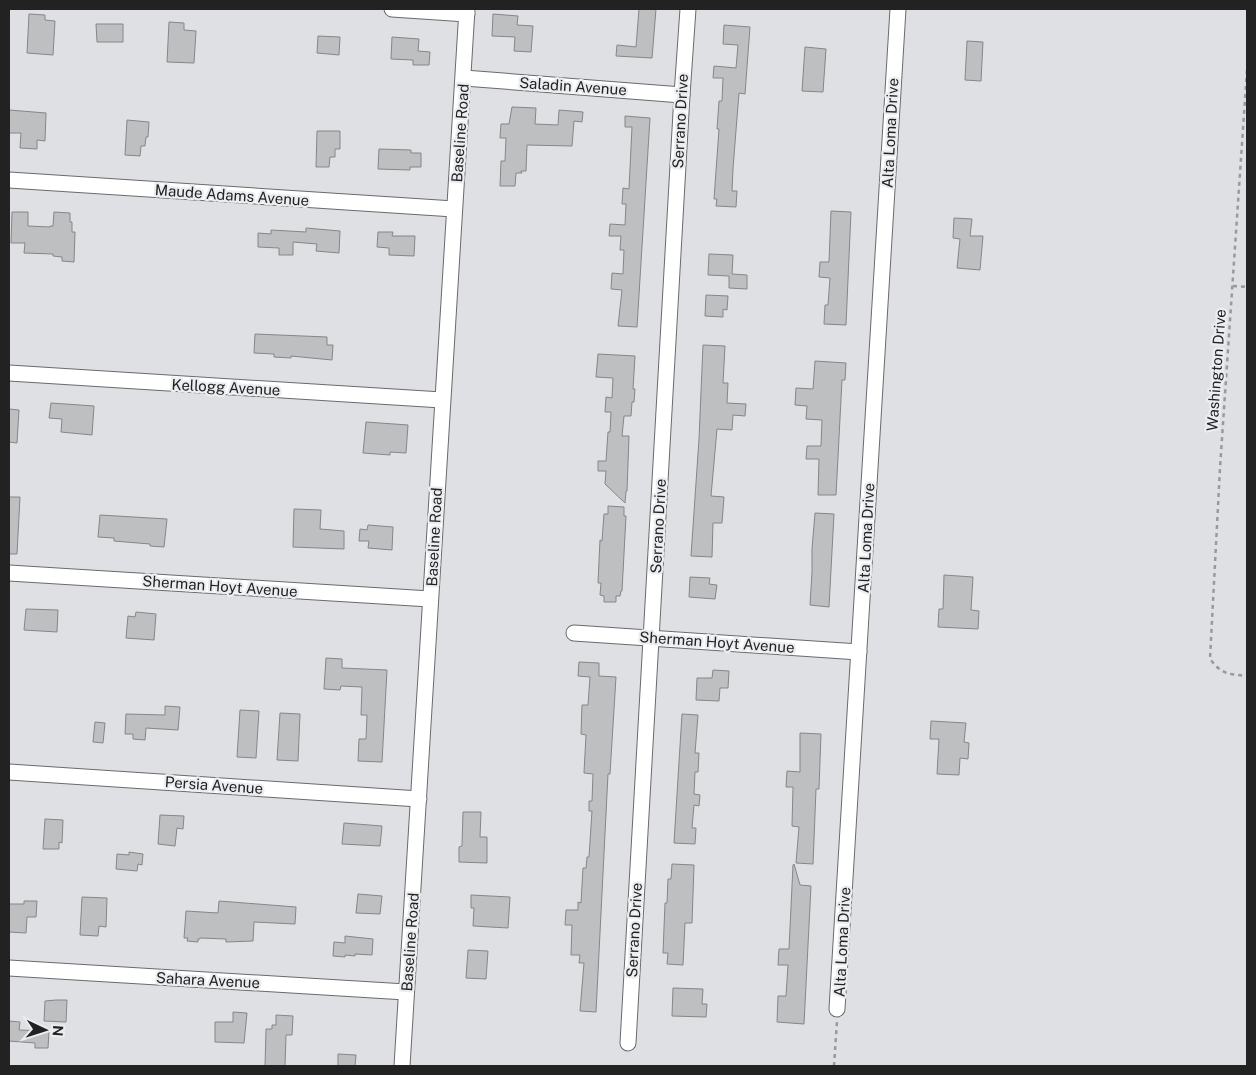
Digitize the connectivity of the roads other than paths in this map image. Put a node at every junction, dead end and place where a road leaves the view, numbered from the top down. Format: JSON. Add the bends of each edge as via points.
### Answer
{"nodes":[{"id":1,"x":392,"y":9,"type":"edge"},
{"id":2,"x":688,"y":9,"type":"edge"},
{"id":3,"x":898,"y":9,"type":"edge"},
{"id":4,"x":467,"y":11,"type":"edge"},
{"id":5,"x":464,"y":78,"type":"junction"},
{"id":6,"x":682,"y":95,"type":"junction"},
{"id":7,"x":9,"y":180,"type":"edge"},
{"id":8,"x":454,"y":209,"type":"junction"},
{"id":9,"x":9,"y":374,"type":"edge"},
{"id":10,"x":442,"y":400,"type":"junction"},
{"id":11,"x":9,"y":573,"type":"edge"},
{"id":12,"x":430,"y":599,"type":"junction"},
{"id":13,"x":574,"y":633,"type":"dead end"},
{"id":14,"x":652,"y":637,"type":"junction"},
{"id":15,"x":859,"y":652,"type":"junction"},
{"id":16,"x":9,"y":772,"type":"edge"},
{"id":17,"x":419,"y":799,"type":"junction"},
{"id":18,"x":9,"y":968,"type":"edge"},
{"id":19,"x":406,"y":992,"type":"junction"},
{"id":20,"x":838,"y":1009,"type":"road end"},
{"id":21,"x":628,"y":1043,"type":"dead end"},
{"id":22,"x":402,"y":1066,"type":"edge"}],
"edges":[{"from":1,"to":4,"type":"street"},
{"from":2,"to":6,"type":"street","name":"Serrano Drive"},
{"from":3,"to":15,"type":"street","name":"Alta Loma Drive"},
{"from":4,"to":5,"type":"street","name":"Baseline Road"},
{"from":5,"to":6,"type":"street","name":"Saladin Avenue"},
{"from":5,"to":8,"type":"street","name":"Baseline Road"},
{"from":6,"to":14,"type":"street","name":"Serrano Drive"},
{"from":7,"to":8,"type":"street","name":"Maude Adams Avenue"},
{"from":8,"to":10,"type":"street","name":"Baseline Road"},
{"from":9,"to":10,"type":"street","name":"Kellogg Avenue"},
{"from":10,"to":12,"type":"street","name":"Baseline Road"},
{"from":11,"to":12,"type":"street","name":"Sherman Hoyt Avenue"},
{"from":12,"to":17,"type":"street","name":"Baseline Road"},
{"from":13,"to":14,"type":"street","name":"Sherman Hoyt Avenue"},
{"from":14,"to":15,"type":"street","name":"Sherman Hoyt Avenue"},
{"from":14,"to":21,"type":"street","name":"Serrano Drive"},
{"from":15,"to":20,"type":"street","name":"Alta Loma Drive"},
{"from":16,"to":17,"type":"street","name":"Persia Avenue"},
{"from":17,"to":19,"type":"street","name":"Baseline Road"},
{"from":18,"to":19,"type":"street","name":"Sahara Avenue"},
{"from":19,"to":22,"type":"street","name":"Baseline Road"}]}
